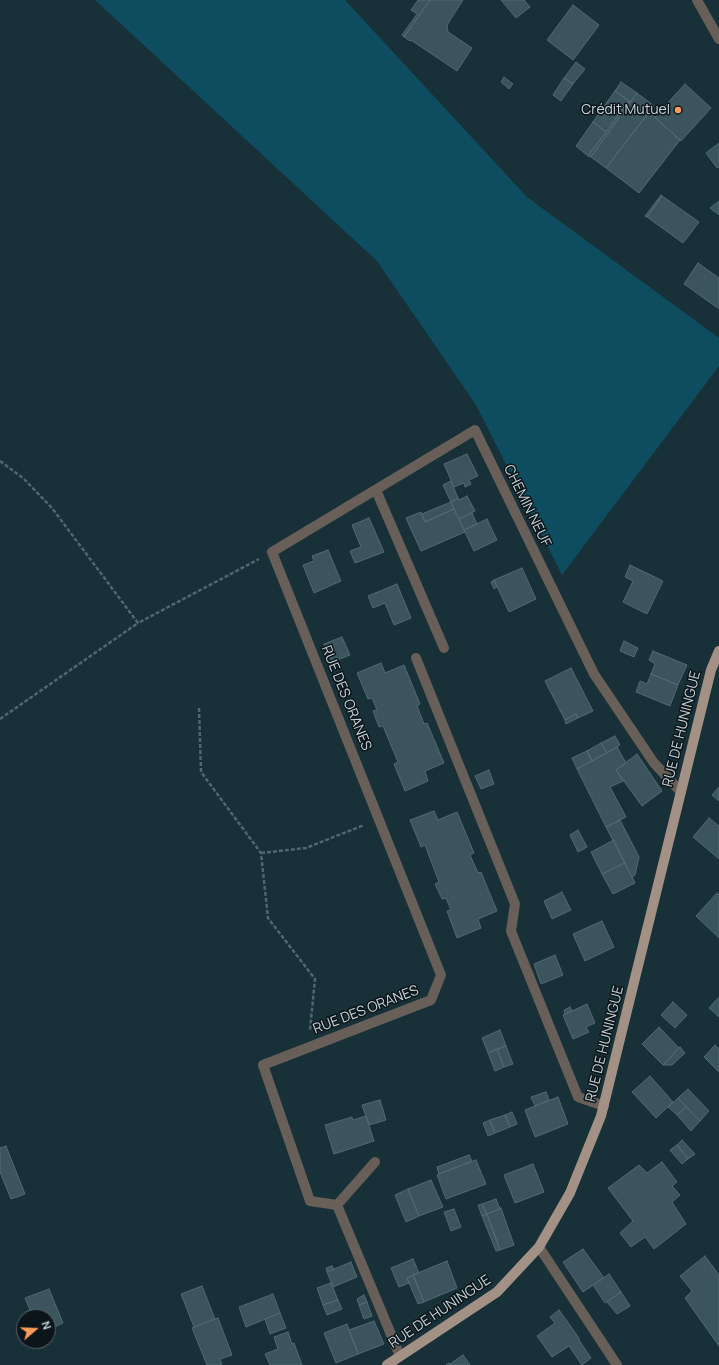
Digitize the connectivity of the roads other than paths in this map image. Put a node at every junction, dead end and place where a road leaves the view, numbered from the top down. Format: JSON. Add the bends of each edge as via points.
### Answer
{"nodes":[{"id":1,"x":696,"y":0,"type":"edge"},
{"id":2,"x":719,"y":39,"type":"edge"},
{"id":3,"x":376,"y":490,"type":"junction"},
{"id":4,"x":272,"y":552,"type":"joint"},
{"id":5,"x":444,"y":648,"type":"dead end"},
{"id":6,"x":719,"y":651,"type":"edge"},
{"id":7,"x":416,"y":658,"type":"dead end"},
{"id":8,"x":681,"y":792,"type":"junction"},
{"id":9,"x":604,"y":1106,"type":"junction"},
{"id":10,"x":375,"y":1162,"type":"dead end"},
{"id":11,"x":337,"y":1204,"type":"junction"},
{"id":12,"x":539,"y":1246,"type":"junction"},
{"id":13,"x":400,"y":1356,"type":"junction"},
{"id":14,"x":387,"y":1365,"type":"edge"},
{"id":15,"x":617,"y":1365,"type":"edge"}],
"edges":[{"from":1,"to":2,"type":"street"},
{"from":3,"to":4,"type":"street","name":"CHEMIN NEUF"},
{"from":3,"to":5,"type":"street"},
{"from":3,"to":8,"type":"street","name":"CHEMIN NEUF","via":[[475,430],[594,674],[654,763]]},
{"from":4,"to":11,"type":"street","name":"RUE DES ORANES","via":[[441,975],[431,1000],[263,1065],[310,1201]]},
{"from":6,"to":8,"type":"main road","name":"RUE DE HUNINGUE","via":[[711,670]]},
{"from":7,"to":9,"type":"street","via":[[515,904],[511,931],[578,1097]]},
{"from":8,"to":9,"type":"main road","name":"RUE DE HUNINGUE"},
{"from":9,"to":12,"type":"main road","name":"RUE DE HUNINGUE","via":[[570,1193]]},
{"from":10,"to":11,"type":"street"},
{"from":11,"to":13,"type":"street"},
{"from":12,"to":13,"type":"main road","name":"RUE DE HUNINGUE","via":[[497,1292]]},
{"from":12,"to":15,"type":"street"},
{"from":13,"to":14,"type":"main road","name":"RUE DE HUNINGUE"}]}
